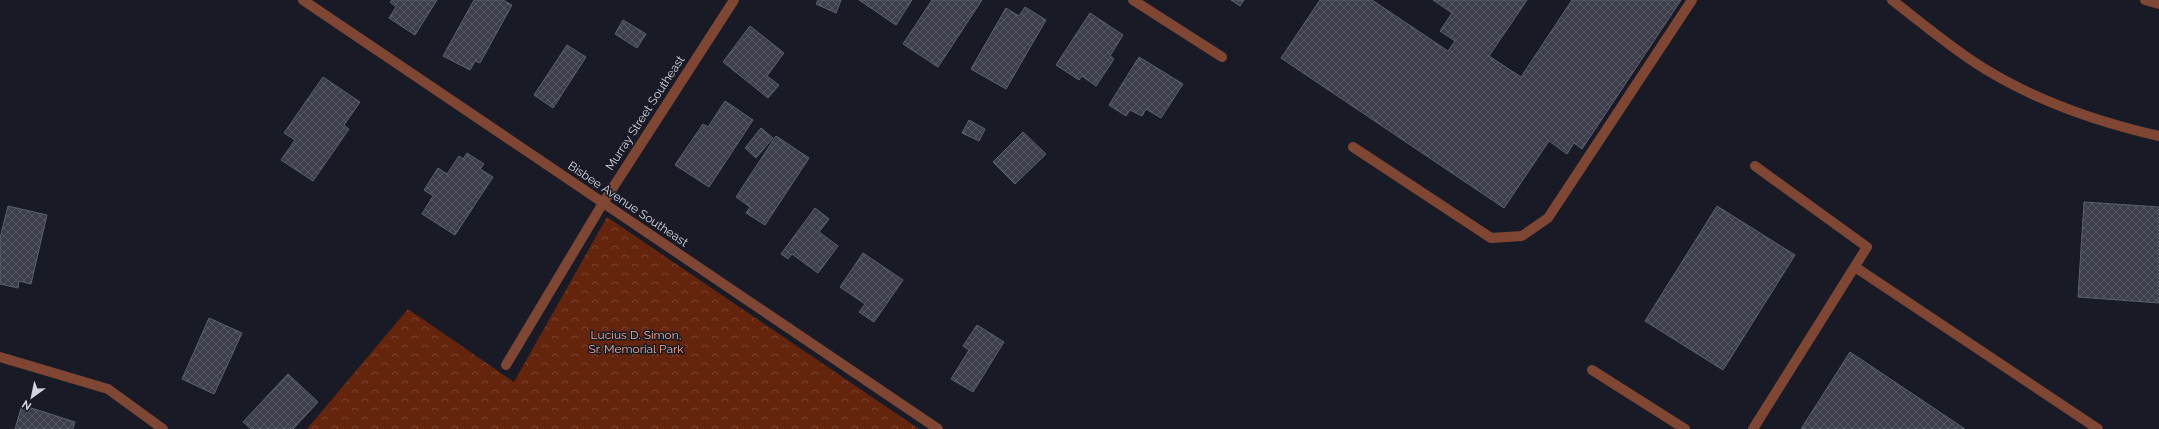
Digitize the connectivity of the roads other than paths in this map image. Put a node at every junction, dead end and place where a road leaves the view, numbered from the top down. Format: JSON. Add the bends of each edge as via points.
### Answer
{"nodes":[{"id":1,"x":303,"y":0,"type":"edge"},
{"id":2,"x":734,"y":0,"type":"edge"},
{"id":3,"x":1133,"y":0,"type":"edge"},
{"id":4,"x":1692,"y":0,"type":"edge"},
{"id":5,"x":1892,"y":0,"type":"edge"},
{"id":6,"x":2145,"y":0,"type":"edge"},
{"id":7,"x":2159,"y":4,"type":"edge"},
{"id":8,"x":1222,"y":57,"type":"dead end"},
{"id":9,"x":2159,"y":136,"type":"edge"},
{"id":10,"x":1353,"y":147,"type":"dead end"},
{"id":11,"x":1755,"y":166,"type":"dead end"},
{"id":12,"x":603,"y":203,"type":"junction"},
{"id":13,"x":1855,"y":267,"type":"junction"},
{"id":14,"x":0,"y":356,"type":"edge"},
{"id":15,"x":506,"y":365,"type":"dead end"},
{"id":16,"x":1592,"y":370,"type":"dead end"},
{"id":17,"x":163,"y":429,"type":"edge"},
{"id":18,"x":938,"y":429,"type":"edge"},
{"id":19,"x":1685,"y":429,"type":"edge"},
{"id":20,"x":1753,"y":429,"type":"edge"},
{"id":21,"x":2098,"y":429,"type":"edge"}],
"edges":[{"from":1,"to":12,"type":"street","name":"Bisbee Avenue Southeast"},
{"from":2,"to":12,"type":"street","name":"Murray Street Southeast"},
{"from":3,"to":8,"type":"street"},
{"from":4,"to":10,"type":"street","via":[[1548,218],[1522,236],[1491,238]]},
{"from":5,"to":9,"type":"street","via":[[1984,69],[2048,103],[2115,126]]},
{"from":6,"to":7,"type":"street"},
{"from":11,"to":13,"type":"street","via":[[1867,247]]},
{"from":12,"to":15,"type":"street","name":"Murray Street Southeast"},
{"from":12,"to":18,"type":"street","name":"Bisbee Avenue Southeast"},
{"from":13,"to":20,"type":"street"},
{"from":13,"to":21,"type":"street"},
{"from":14,"to":17,"type":"street","via":[[108,389]]},
{"from":16,"to":19,"type":"street"}]}
